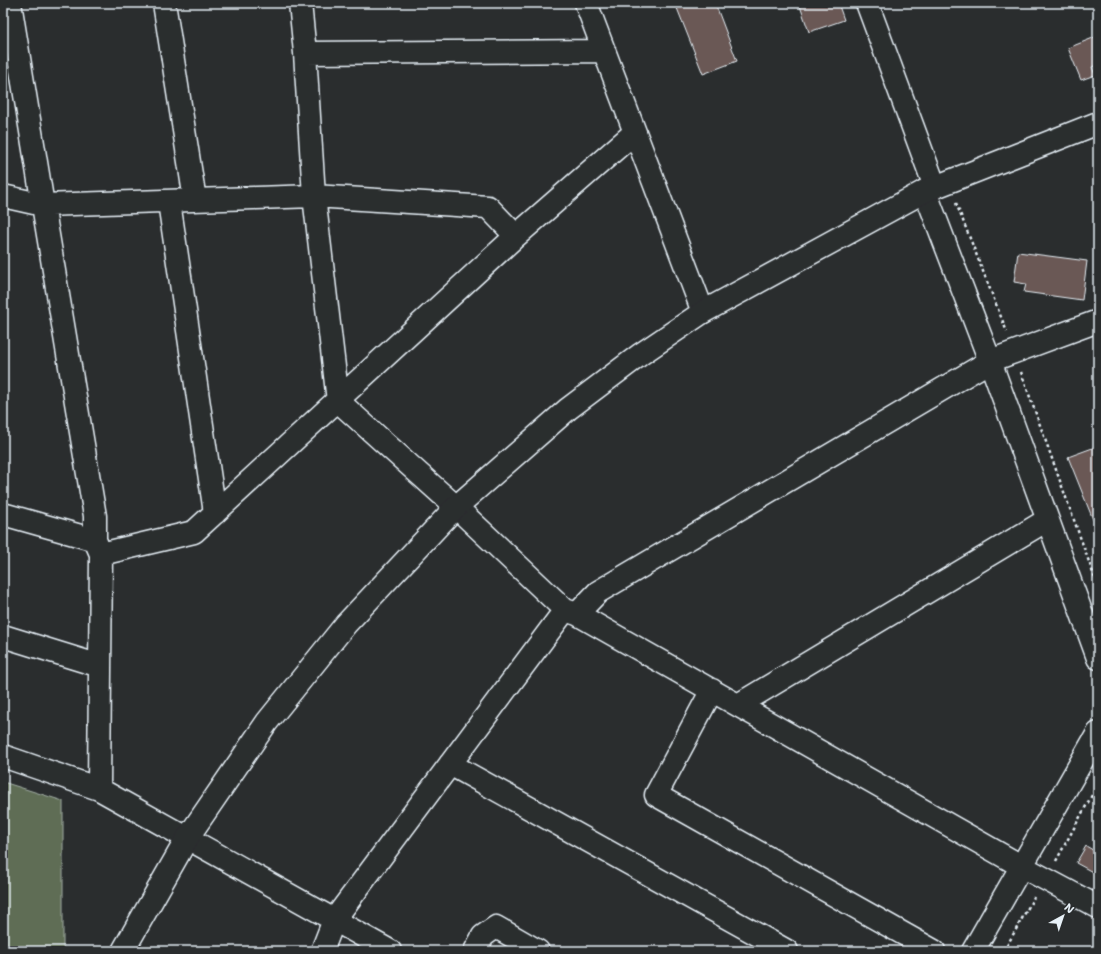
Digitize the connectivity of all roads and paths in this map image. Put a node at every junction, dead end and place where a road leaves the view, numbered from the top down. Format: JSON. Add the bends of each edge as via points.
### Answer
{"nodes":[{"id":1,"x":10,"y":3,"type":"edge"},
{"id":2,"x":164,"y":3,"type":"edge"},
{"id":3,"x":300,"y":3,"type":"edge"},
{"id":4,"x":586,"y":3,"type":"edge"},
{"id":5,"x":867,"y":3,"type":"edge"},
{"id":6,"x":604,"y":51,"type":"junction"},
{"id":7,"x":306,"y":53,"type":"junction"},
{"id":8,"x":1098,"y":123,"type":"edge"},
{"id":9,"x":634,"y":133,"type":"junction"},
{"id":10,"x":937,"y":186,"type":"junction"},
{"id":11,"x":3,"y":196,"type":"edge"},
{"id":12,"x":314,"y":196,"type":"junction"},
{"id":13,"x":195,"y":200,"type":"junction"},
{"id":14,"x":169,"y":202,"type":"junction"},
{"id":15,"x":43,"y":205,"type":"junction"},
{"id":16,"x":516,"y":236,"type":"junction"},
{"id":17,"x":703,"y":312,"type":"junction"},
{"id":18,"x":1098,"y":321,"type":"edge"},
{"id":19,"x":1015,"y":352,"type":"junction"},
{"id":20,"x":990,"y":361,"type":"junction"},
{"id":21,"x":338,"y":401,"type":"junction"},
{"id":22,"x":456,"y":508,"type":"junction"},
{"id":23,"x":215,"y":513,"type":"junction"},
{"id":24,"x":3,"y":514,"type":"edge"},
{"id":25,"x":1047,"y":520,"type":"junction"},
{"id":26,"x":98,"y":547,"type":"junction"},
{"id":27,"x":1098,"y":587,"type":"edge"},
{"id":28,"x":571,"y":612,"type":"junction"},
{"id":29,"x":3,"y":636,"type":"edge"},
{"id":30,"x":1098,"y":658,"type":"edge"},
{"id":31,"x":100,"y":666,"type":"junction"},
{"id":32,"x":712,"y":690,"type":"junction"},
{"id":33,"x":738,"y":705,"type":"junction"},
{"id":34,"x":1098,"y":733,"type":"edge"},
{"id":35,"x":3,"y":756,"type":"edge"},
{"id":36,"x":450,"y":764,"type":"junction"},
{"id":37,"x":99,"y":789,"type":"junction"},
{"id":38,"x":188,"y":838,"type":"junction"},
{"id":39,"x":1021,"y":866,"type":"junction"},
{"id":40,"x":1098,"y":907,"type":"edge"},
{"id":41,"x":334,"y":920,"type":"junction"},
{"id":42,"x":123,"y":951,"type":"edge"},
{"id":43,"x":322,"y":951,"type":"edge"},
{"id":44,"x":390,"y":951,"type":"edge"},
{"id":45,"x":475,"y":951,"type":"edge"},
{"id":46,"x":538,"y":951,"type":"edge"},
{"id":47,"x":787,"y":951,"type":"edge"},
{"id":48,"x":934,"y":951,"type":"edge"},
{"id":49,"x":973,"y":951,"type":"edge"}],
"edges":[{"from":1,"to":15,"type":"street"},
{"from":2,"to":13,"type":"street"},
{"from":3,"to":7,"type":"street"},
{"from":4,"to":6,"type":"street"},
{"from":5,"to":10,"type":"street"},
{"from":6,"to":7,"type":"street"},
{"from":6,"to":9,"type":"street"},
{"from":7,"to":12,"type":"street"},
{"from":8,"to":10,"type":"street"},
{"from":9,"to":16,"type":"street"},
{"from":9,"to":17,"type":"street"},
{"from":10,"to":17,"type":"street"},
{"from":10,"to":19,"type":"path","via":[[957,206]]},
{"from":10,"to":20,"type":"street"},
{"from":11,"to":15,"type":"street"},
{"from":12,"to":13,"type":"street"},
{"from":12,"to":16,"type":"street","via":[[488,207]]},
{"from":12,"to":21,"type":"street"},
{"from":13,"to":14,"type":"street"},
{"from":14,"to":15,"type":"street"},
{"from":14,"to":23,"type":"street"},
{"from":15,"to":26,"type":"street","via":[[96,516]]},
{"from":16,"to":21,"type":"street"},
{"from":17,"to":22,"type":"street","via":[[641,354],[568,409]]},
{"from":18,"to":19,"type":"street"},
{"from":19,"to":20,"type":"street"},
{"from":19,"to":27,"type":"path"},
{"from":20,"to":25,"type":"street"},
{"from":20,"to":28,"type":"street","via":[[598,592]]},
{"from":21,"to":22,"type":"street"},
{"from":21,"to":23,"type":"street"},
{"from":22,"to":28,"type":"street"},
{"from":22,"to":38,"type":"street","via":[[346,624],[268,722]]},
{"from":23,"to":26,"type":"street","via":[[194,532]]},
{"from":24,"to":26,"type":"street"},
{"from":25,"to":30,"type":"street"},
{"from":25,"to":33,"type":"street"},
{"from":26,"to":31,"type":"street"},
{"from":28,"to":32,"type":"street"},
{"from":28,"to":36,"type":"street"},
{"from":29,"to":31,"type":"street"},
{"from":31,"to":37,"type":"street"},
{"from":32,"to":33,"type":"street"},
{"from":32,"to":48,"type":"street","via":[[656,795]]},
{"from":33,"to":39,"type":"street"},
{"from":34,"to":39,"type":"street"},
{"from":35,"to":37,"type":"street"},
{"from":36,"to":41,"type":"street"},
{"from":36,"to":47,"type":"street"},
{"from":37,"to":38,"type":"street"},
{"from":38,"to":41,"type":"street"},
{"from":38,"to":42,"type":"street"},
{"from":39,"to":40,"type":"street"},
{"from":39,"to":49,"type":"street"},
{"from":41,"to":43,"type":"street"},
{"from":41,"to":44,"type":"street"},
{"from":45,"to":46,"type":"street","via":[[483,936],[496,927]]}]}
